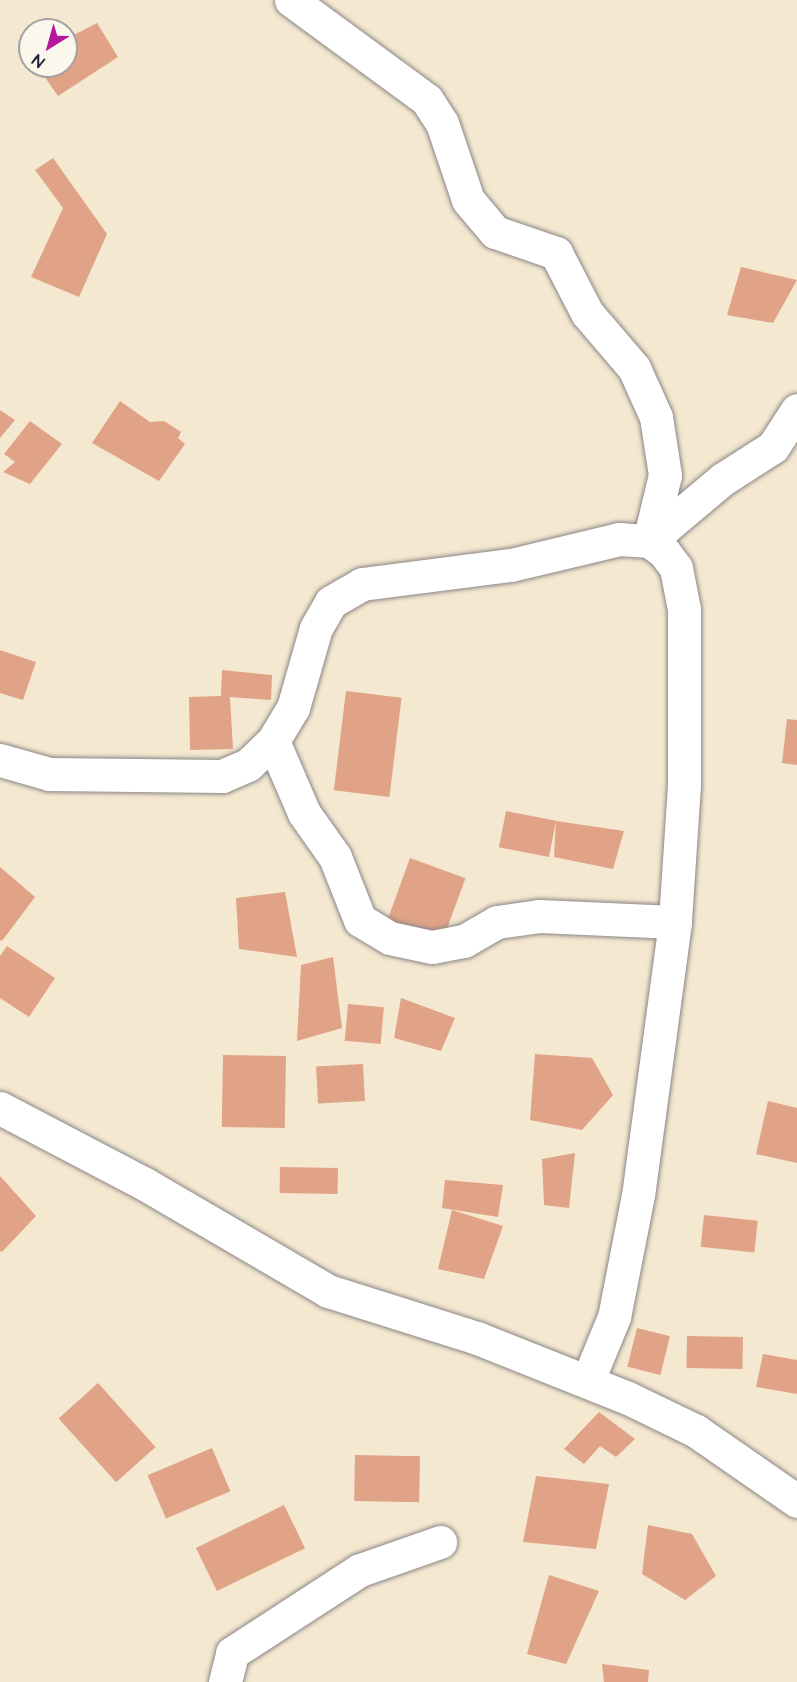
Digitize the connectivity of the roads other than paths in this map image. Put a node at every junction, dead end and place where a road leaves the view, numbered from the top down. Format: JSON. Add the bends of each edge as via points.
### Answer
{"nodes":[{"id":1,"x":291,"y":0,"type":"edge"},
{"id":2,"x":796,"y":419,"type":"edge"},
{"id":3,"x":649,"y":541,"type":"junction"},
{"id":4,"x":273,"y":741,"type":"junction"},
{"id":5,"x":0,"y":760,"type":"edge"},
{"id":6,"x":675,"y":922,"type":"junction"},
{"id":7,"x":0,"y":1108,"type":"edge"},
{"id":8,"x":588,"y":1380,"type":"junction"},
{"id":9,"x":797,"y":1501,"type":"edge"},
{"id":10,"x":440,"y":1542,"type":"dead end"},
{"id":11,"x":225,"y":1682,"type":"edge"}],
"edges":[{"from":1,"to":3,"type":"street","via":[[427,100],[442,123],[468,200],[495,232],[556,253],[587,313],[634,368],[656,417],[665,475]]},
{"from":2,"to":3,"type":"street","via":[[773,447],[723,479]]},
{"from":3,"to":4,"type":"street","via":[[619,539],[511,565],[362,584],[331,602],[315,628],[293,708]]},
{"from":3,"to":6,"type":"street","via":[[676,568],[684,609],[684,785]]},
{"from":4,"to":5,"type":"street","via":[[248,765],[222,776],[49,774]]},
{"from":4,"to":6,"type":"street","via":[[304,813],[334,857],[360,920],[390,938],[432,947],[464,941],[497,922],[538,916]]},
{"from":6,"to":8,"type":"street","via":[[638,1196],[614,1317]]},
{"from":7,"to":8,"type":"street","via":[[145,1184],[328,1292]]},
{"from":8,"to":9,"type":"street","via":[[696,1431]]},
{"from":10,"to":11,"type":"street","via":[[360,1570],[232,1653]]}]}
